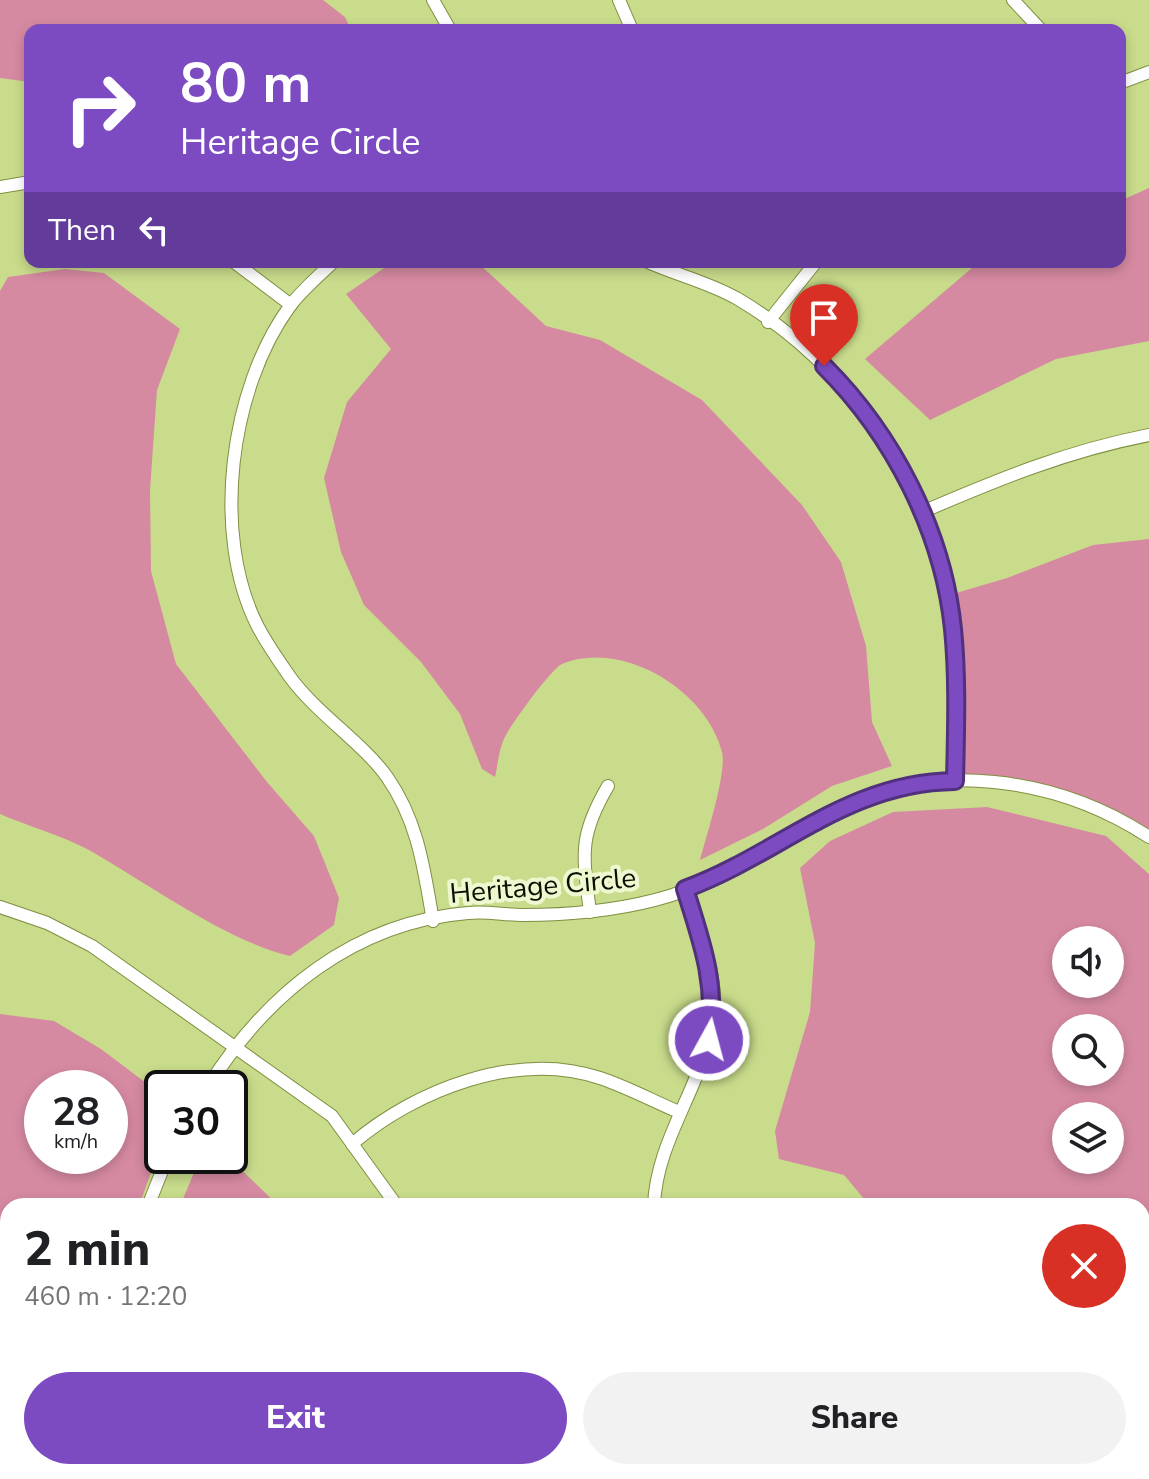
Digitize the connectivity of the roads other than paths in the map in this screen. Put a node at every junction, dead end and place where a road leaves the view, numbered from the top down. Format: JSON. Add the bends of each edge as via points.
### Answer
{"nodes":[{"id":1,"x":433,"y":0,"type":"edge"},
{"id":2,"x":619,"y":0,"type":"edge"},
{"id":3,"x":1013,"y":0,"type":"edge"},
{"id":4,"x":447,"y":24,"type":"edge"},
{"id":5,"x":629,"y":24,"type":"edge"},
{"id":6,"x":1036,"y":24,"type":"edge"},
{"id":7,"x":1149,"y":72,"type":"edge"},
{"id":8,"x":1126,"y":81,"type":"edge"},
{"id":9,"x":24,"y":183,"type":"edge"},
{"id":10,"x":0,"y":187,"type":"edge"},
{"id":11,"x":242,"y":268,"type":"edge"},
{"id":12,"x":327,"y":268,"type":"edge"},
{"id":13,"x":662,"y":268,"type":"edge"},
{"id":14,"x":811,"y":268,"type":"edge"},
{"id":15,"x":291,"y":305,"type":"junction"},
{"id":16,"x":768,"y":322,"type":"junction"},
{"id":17,"x":1149,"y":435,"type":"edge"},
{"id":18,"x":922,"y":512,"type":"junction"},
{"id":19,"x":955,"y":781,"type":"junction"},
{"id":20,"x":608,"y":786,"type":"dead end"},
{"id":21,"x":1149,"y":837,"type":"edge"},
{"id":22,"x":685,"y":889,"type":"junction"},
{"id":23,"x":0,"y":907,"type":"edge"},
{"id":24,"x":590,"y":912,"type":"junction"},
{"id":25,"x":433,"y":921,"type":"junction"},
{"id":26,"x":236,"y":1047,"type":"junction"},
{"id":27,"x":220,"y":1070,"type":"edge"},
{"id":28,"x":679,"y":1112,"type":"junction"},
{"id":29,"x":352,"y":1144,"type":"junction"},
{"id":30,"x":161,"y":1174,"type":"edge"},
{"id":31,"x":151,"y":1198,"type":"edge"},
{"id":32,"x":391,"y":1198,"type":"edge"},
{"id":33,"x":656,"y":1198,"type":"edge"}],
"edges":[{"from":1,"to":4,"type":"street"},
{"from":2,"to":5,"type":"street"},
{"from":3,"to":6,"type":"street"},
{"from":7,"to":8,"type":"street"},
{"from":9,"to":10,"type":"street"},
{"from":11,"to":15,"type":"street"},
{"from":12,"to":15,"type":"street"},
{"from":13,"to":16,"type":"street","via":[[737,299]]},
{"from":14,"to":16,"type":"street"},
{"from":15,"to":25,"type":"street","via":[[246,394],[233,449],[239,572],[257,625],[292,679],[386,775],[410,816]]},
{"from":16,"to":18,"type":"street","via":[[808,351],[878,429]]},
{"from":17,"to":18,"type":"street","via":[[1089,446]]},
{"from":18,"to":19,"type":"street","via":[[953,628]]},
{"from":19,"to":21,"type":"street","name":"Heritage Circle","via":[[1027,786],[1078,799]]},
{"from":19,"to":22,"type":"street","name":"Heritage Circle","via":[[914,784],[836,809],[761,854]]},
{"from":20,"to":24,"type":"street","via":[[590,817],[582,851]]},
{"from":22,"to":24,"type":"street","name":"Heritage Circle"},
{"from":22,"to":28,"type":"street","via":[[709,966],[714,1006],[709,1040]]},
{"from":23,"to":26,"type":"street","via":[[92,946]]},
{"from":24,"to":25,"type":"street","name":"Heritage Circle","via":[[468,913]]},
{"from":25,"to":26,"type":"street","name":"Heritage Circle","via":[[355,946],[294,982]]},
{"from":26,"to":27,"type":"street","name":"Heritage Circle"},
{"from":26,"to":29,"type":"street","via":[[332,1116]]},
{"from":28,"to":29,"type":"street","via":[[597,1077],[545,1069],[492,1074],[434,1093],[377,1123]]},
{"from":28,"to":33,"type":"street"},
{"from":29,"to":32,"type":"street"},
{"from":30,"to":31,"type":"street"}]}
